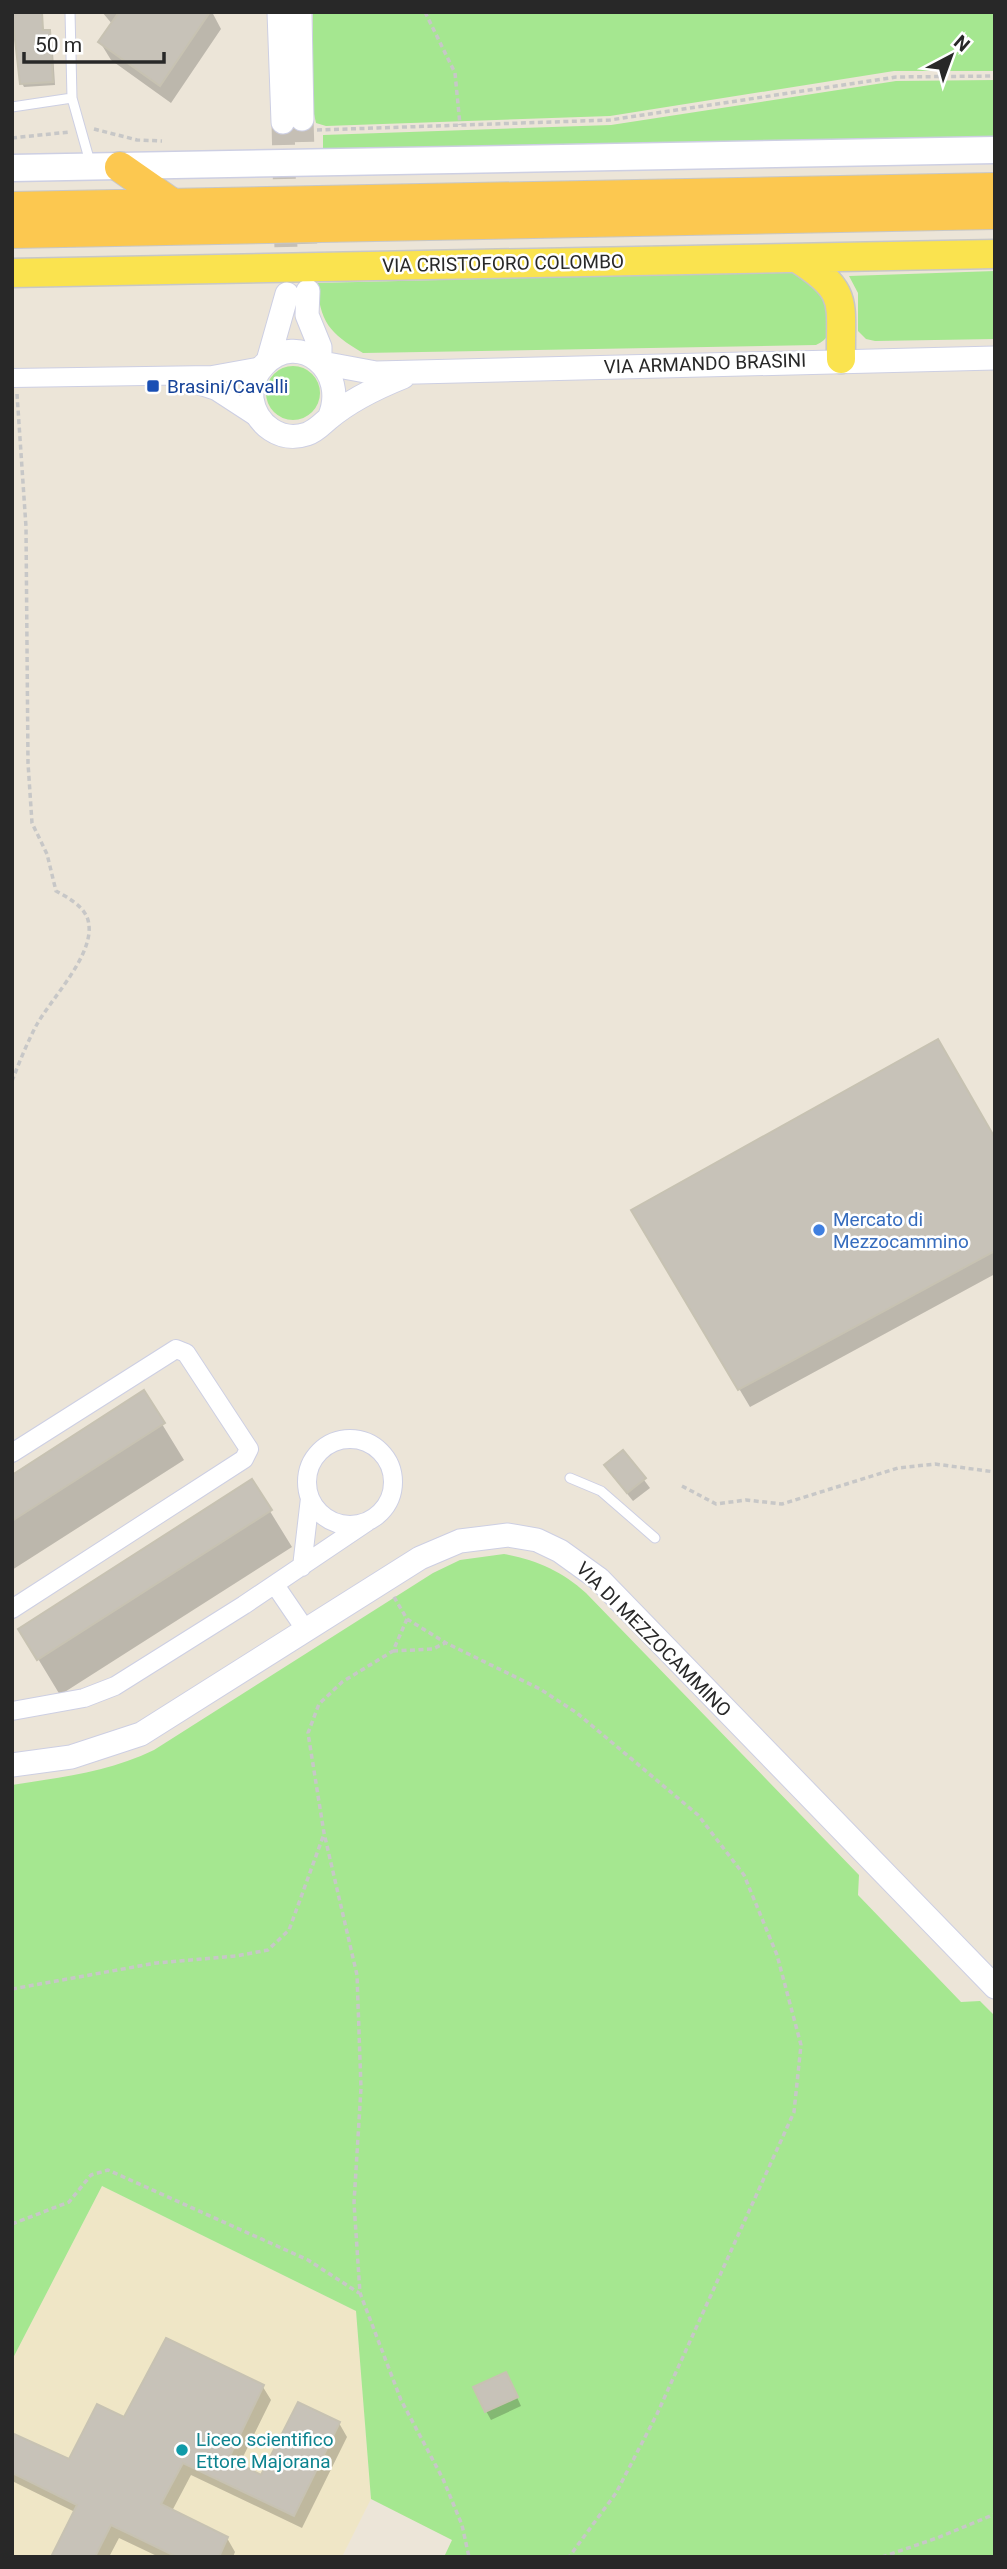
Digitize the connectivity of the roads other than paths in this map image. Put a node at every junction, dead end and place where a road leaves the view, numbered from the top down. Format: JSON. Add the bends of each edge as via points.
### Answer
{"nodes":[{"id":1,"x":70,"y":12,"type":"edge"},
{"id":2,"x":279,"y":12,"type":"edge"},
{"id":3,"x":300,"y":12,"type":"edge"},
{"id":4,"x":72,"y":98,"type":"junction"},
{"id":5,"x":12,"y":107,"type":"edge"},
{"id":6,"x":995,"y":150,"type":"edge"},
{"id":7,"x":106,"y":167,"type":"junction"},
{"id":8,"x":12,"y":168,"type":"edge"},
{"id":9,"x":995,"y":188,"type":"edge"},
{"id":10,"x":173,"y":204,"type":"junction"},
{"id":11,"x":12,"y":207,"type":"edge"},
{"id":12,"x":995,"y":214,"type":"edge"},
{"id":13,"x":12,"y":233,"type":"edge"},
{"id":14,"x":995,"y":254,"type":"edge"},
{"id":15,"x":798,"y":258,"type":"junction"},
{"id":16,"x":12,"y":273,"type":"edge"},
{"id":17,"x":995,"y":358,"type":"edge"},
{"id":18,"x":841,"y":359,"type":"junction"},
{"id":19,"x":321,"y":362,"type":"junction"},
{"id":20,"x":265,"y":364,"type":"junction"},
{"id":21,"x":415,"y":371,"type":"junction"},
{"id":22,"x":166,"y":376,"type":"junction"},
{"id":23,"x":14,"y":378,"type":"edge"},
{"id":24,"x":329,"y":418,"type":"junction"},
{"id":25,"x":260,"y":419,"type":"junction"},
{"id":26,"x":12,"y":1453,"type":"edge"},
{"id":27,"x":570,"y":1478,"type":"dead end"},
{"id":28,"x":310,"y":1499,"type":"junction"},
{"id":29,"x":367,"y":1522,"type":"junction"},
{"id":30,"x":655,"y":1538,"type":"dead end"},
{"id":31,"x":302,"y":1567,"type":"junction"},
{"id":32,"x":275,"y":1585,"type":"junction"},
{"id":33,"x":12,"y":1609,"type":"edge"},
{"id":34,"x":305,"y":1629,"type":"junction"},
{"id":35,"x":12,"y":1711,"type":"edge"},
{"id":36,"x":12,"y":1765,"type":"edge"},
{"id":37,"x":995,"y":1987,"type":"edge"}],
"edges":[{"from":1,"to":4,"type":"lane"},
{"from":2,"to":3,"type":"street","via":[[293,120]]},
{"from":4,"to":5,"type":"lane"},
{"from":4,"to":7,"type":"lane","via":[[79,130]]},
{"from":6,"to":7,"type":"main road"},
{"from":7,"to":8,"type":"main road"},
{"from":7,"to":10,"type":"highway"},
{"from":9,"to":10,"type":"highway"},
{"from":10,"to":11,"type":"highway"},
{"from":12,"to":13,"type":"highway","name":"VIA CRISTOFORO COLOMBO"},
{"from":14,"to":15,"type":"main road","name":"VIA CRISTOFORO COLOMBO"},
{"from":15,"to":16,"type":"main road","name":"VIA CRISTOFORO COLOMBO"},
{"from":15,"to":18,"type":"main road","via":[[834,286],[840,307]]},
{"from":17,"to":18,"type":"street","name":"VIA ARMANDO BRASINI"},
{"from":18,"to":21,"type":"street","name":"VIA ARMANDO BRASINI"},
{"from":19,"to":20,"type":"street","name":"VIA ARMANDO BRASINI","via":[[291,352]]},
{"from":19,"to":20,"type":"street","via":[[320,347],[297,293]]},
{"from":19,"to":21,"type":"street","name":"VIA ARMANDO BRASINI","via":[[360,372]]},
{"from":19,"to":24,"type":"street","via":[[336,392]]},
{"from":20,"to":22,"type":"street","name":"VIA ARMANDO BRASINI","via":[[225,374]]},
{"from":20,"to":25,"type":"street","via":[[251,392]]},
{"from":21,"to":24,"type":"street","name":"VIA ARMANDO BRASINI"},
{"from":22,"to":23,"type":"street","name":"VIA ARMANDO BRASINI"},
{"from":22,"to":25,"type":"street","name":"VIA ARMANDO BRASINI","via":[[216,391]]},
{"from":24,"to":25,"type":"street","name":"VIA ARMANDO BRASINI","via":[[308,434],[295,437],[269,429]]},
{"from":26,"to":33,"type":"street","via":[[176,1349],[186,1353],[249,1449],[244,1459]]},
{"from":27,"to":30,"type":"lane","via":[[601,1492]]},
{"from":28,"to":29,"type":"street","via":[[335,1522]]},
{"from":28,"to":29,"type":"street","via":[[307,1482],[316,1455],[343,1439],[372,1445],[384,1456],[393,1485],[390,1498]]},
{"from":28,"to":31,"type":"street"},
{"from":29,"to":31,"type":"street"},
{"from":31,"to":32,"type":"street"},
{"from":32,"to":34,"type":"street"},
{"from":32,"to":35,"type":"street","via":[[101,1693]]},
{"from":34,"to":36,"type":"street","name":"VIA DI MEZZOCAMMINO","via":[[141,1734],[71,1757]]},
{"from":34,"to":37,"type":"street","name":"VIA DI MEZZOCAMMINO","via":[[420,1558],[475,1537],[522,1536],[560,1550],[599,1579]]}]}
